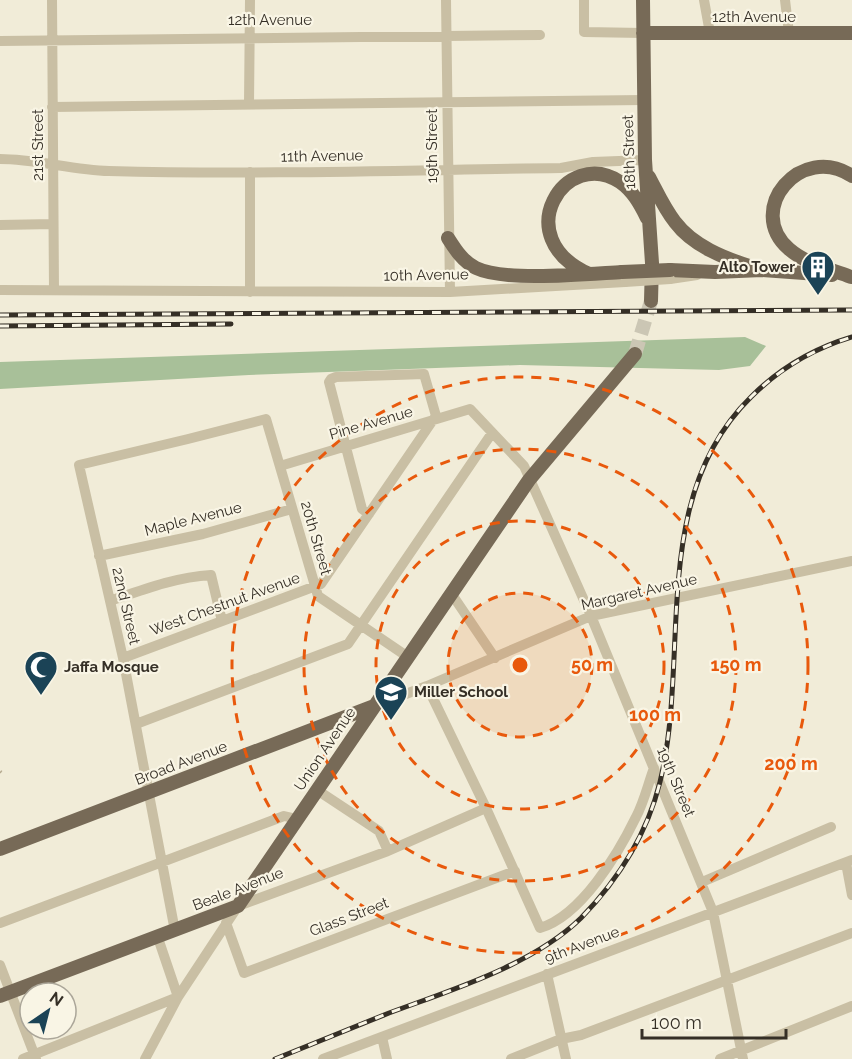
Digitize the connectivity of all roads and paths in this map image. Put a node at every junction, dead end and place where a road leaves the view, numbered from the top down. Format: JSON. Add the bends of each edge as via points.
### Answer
{"nodes":[{"id":1,"x":52,"y":0,"type":"edge"},
{"id":2,"x":250,"y":0,"type":"edge"},
{"id":3,"x":447,"y":0,"type":"edge"},
{"id":4,"x":584,"y":0,"type":"edge"},
{"id":5,"x":643,"y":0,"type":"edge"},
{"id":6,"x":704,"y":0,"type":"edge"},
{"id":7,"x":784,"y":0,"type":"edge"},
{"id":8,"x":643,"y":33,"type":"junction"},
{"id":9,"x":710,"y":33,"type":"junction"},
{"id":10,"x":789,"y":33,"type":"junction"},
{"id":11,"x":852,"y":33,"type":"edge"},
{"id":12,"x":540,"y":35,"type":"dead end"},
{"id":13,"x":447,"y":36,"type":"junction"},
{"id":14,"x":250,"y":37,"type":"junction"},
{"id":15,"x":0,"y":40,"type":"edge"},
{"id":16,"x":52,"y":40,"type":"junction"},
{"id":17,"x":644,"y":100,"type":"junction"},
{"id":18,"x":447,"y":102,"type":"junction"},
{"id":19,"x":249,"y":104,"type":"junction"},
{"id":20,"x":52,"y":106,"type":"junction"},
{"id":21,"x":0,"y":159,"type":"edge"},
{"id":22,"x":53,"y":165,"type":"junction"},
{"id":23,"x":645,"y":165,"type":"junction"},
{"id":24,"x":447,"y":169,"type":"junction"},
{"id":25,"x":250,"y":172,"type":"junction"},
{"id":26,"x":852,"y":176,"type":"edge"},
{"id":27,"x":53,"y":224,"type":"junction"},
{"id":28,"x":650,"y":224,"type":"junction"},
{"id":29,"x":0,"y":225,"type":"edge"},
{"id":30,"x":448,"y":238,"type":"junction"},
{"id":31,"x":762,"y":270,"type":"junction"},
{"id":32,"x":589,"y":274,"type":"junction"},
{"id":33,"x":624,"y":277,"type":"junction"},
{"id":34,"x":852,"y":277,"type":"edge"},
{"id":35,"x":0,"y":290,"type":"edge"},
{"id":36,"x":54,"y":290,"type":"junction"},
{"id":37,"x":250,"y":292,"type":"junction"},
{"id":38,"x":450,"y":292,"type":"junction"},
{"id":39,"x":651,"y":302,"type":"tunnel mouth"},
{"id":40,"x":635,"y":354,"type":"tunnel mouth"},
{"id":41,"x":470,"y":409,"type":"joint"},
{"id":42,"x":433,"y":420,"type":"junction"},
{"id":43,"x":492,"y":433,"type":"junction"},
{"id":44,"x":345,"y":447,"type":"junction"},
{"id":45,"x":79,"y":465,"type":"joint"},
{"id":46,"x":280,"y":466,"type":"junction"},
{"id":47,"x":529,"y":480,"type":"junction"},
{"id":48,"x":292,"y":509,"type":"junction"},
{"id":49,"x":369,"y":514,"type":"junction"},
{"id":50,"x":99,"y":556,"type":"junction"},
{"id":51,"x":852,"y":561,"type":"edge"},
{"id":52,"x":314,"y":587,"type":"junction"},
{"id":53,"x":451,"y":593,"type":"junction"},
{"id":54,"x":110,"y":601,"type":"junction"},
{"id":55,"x":591,"y":616,"type":"junction"},
{"id":56,"x":222,"y":621,"type":"junction"},
{"id":57,"x":361,"y":625,"type":"junction"},
{"id":58,"x":408,"y":657,"type":"junction"},
{"id":59,"x":123,"y":658,"type":"junction"},
{"id":60,"x":495,"y":658,"type":"junction"},
{"id":61,"x":427,"y":686,"type":"junction"},
{"id":62,"x":374,"y":706,"type":"junction"},
{"id":63,"x":136,"y":724,"type":"junction"},
{"id":64,"x":654,"y":768,"type":"junction"},
{"id":65,"x":3,"y":769,"type":"dead end"},
{"id":66,"x":0,"y":773,"type":"edge"},
{"id":67,"x":317,"y":790,"type":"junction"},
{"id":68,"x":150,"y":793,"type":"junction"},
{"id":69,"x":486,"y":808,"type":"junction"},
{"id":70,"x":297,"y":819,"type":"junction"},
{"id":71,"x":831,"y":827,"type":"dead end"},
{"id":72,"x":0,"y":849,"type":"edge"},
{"id":73,"x":388,"y":851,"type":"junction"},
{"id":74,"x":849,"y":861,"type":"edge"},
{"id":75,"x":162,"y":862,"type":"junction"},
{"id":76,"x":514,"y":871,"type":"junction"},
{"id":77,"x":702,"y":882,"type":"junction"},
{"id":78,"x":852,"y":895,"type":"edge"},
{"id":79,"x":238,"y":906,"type":"junction"},
{"id":80,"x":713,"y":912,"type":"junction"},
{"id":81,"x":0,"y":923,"type":"edge"},
{"id":82,"x":226,"y":923,"type":"junction"},
{"id":83,"x":175,"y":931,"type":"junction"},
{"id":84,"x":852,"y":933,"type":"edge"},
{"id":85,"x":158,"y":938,"type":"junction"},
{"id":86,"x":0,"y":965,"type":"edge"},
{"id":87,"x":548,"y":974,"type":"junction"},
{"id":88,"x":726,"y":980,"type":"junction"},
{"id":89,"x":5,"y":994,"type":"edge"},
{"id":90,"x":178,"y":997,"type":"junction"},
{"id":91,"x":852,"y":1006,"type":"edge"},
{"id":92,"x":382,"y":1037,"type":"junction"},
{"id":93,"x":561,"y":1039,"type":"junction"},
{"id":94,"x":742,"y":1056,"type":"edge"},
{"id":95,"x":35,"y":1057,"type":"edge"},
{"id":96,"x":23,"y":1059,"type":"edge"},
{"id":97,"x":145,"y":1059,"type":"edge"},
{"id":98,"x":322,"y":1059,"type":"edge"},
{"id":99,"x":387,"y":1059,"type":"edge"},
{"id":100,"x":511,"y":1059,"type":"edge"},
{"id":101,"x":566,"y":1059,"type":"edge"},
{"id":102,"x":720,"y":1059,"type":"edge"}],
"edges":[{"from":1,"to":16,"type":"street","name":"21st Street"},
{"from":2,"to":14,"type":"street"},
{"from":3,"to":13,"type":"street","name":"19th Street"},
{"from":4,"to":8,"type":"street","name":"12th Avenue","via":[[584,32]]},
{"from":5,"to":8,"type":"main road","name":"18th Street"},
{"from":6,"to":9,"type":"street"},
{"from":7,"to":10,"type":"street"},
{"from":8,"to":9,"type":"main road","name":"12th Avenue"},
{"from":8,"to":17,"type":"main road","name":"18th Street"},
{"from":9,"to":10,"type":"main road","name":"12th Avenue"},
{"from":10,"to":11,"type":"main road","name":"12th Avenue"},
{"from":12,"to":13,"type":"street","name":"12th Avenue"},
{"from":13,"to":14,"type":"street","name":"12th Avenue"},
{"from":13,"to":18,"type":"street","name":"19th Street"},
{"from":14,"to":16,"type":"street","name":"12th Avenue"},
{"from":14,"to":19,"type":"street"},
{"from":15,"to":16,"type":"street","name":"12th Avenue"},
{"from":16,"to":20,"type":"street","name":"21st Street"},
{"from":17,"to":18,"type":"street"},
{"from":17,"to":23,"type":"main road","name":"18th Street"},
{"from":18,"to":19,"type":"street"},
{"from":18,"to":24,"type":"street","name":"19th Street"},
{"from":19,"to":20,"type":"street"},
{"from":20,"to":22,"type":"street","name":"21st Street"},
{"from":21,"to":22,"type":"street","name":"11th Avenue"},
{"from":22,"to":25,"type":"street","name":"11th Avenue","via":[[100,171]]},
{"from":22,"to":27,"type":"street","name":"21st Street"},
{"from":23,"to":24,"type":"street","name":"11th Avenue","via":[[593,162],[561,168]]},
{"from":23,"to":28,"type":"main road","name":"18th Street"},
{"from":23,"to":31,"type":"main road","via":[[663,205],[687,234],[713,252]]},
{"from":24,"to":25,"type":"street","name":"11th Avenue"},
{"from":24,"to":30,"type":"street","name":"19th Street"},
{"from":25,"to":37,"type":"street"},
{"from":26,"to":34,"type":"main road","via":[[830,167],[804,170],[784,185],[773,218],[778,235],[790,251]]},
{"from":27,"to":29,"type":"street"},
{"from":27,"to":36,"type":"street","name":"21st Street"},
{"from":28,"to":32,"type":"main road","via":[[636,197],[612,178],[592,175],[569,183],[553,199],[548,219],[550,237],[566,259]]},
{"from":28,"to":39,"type":"main road","name":"18th Street"},
{"from":30,"to":32,"type":"main road","via":[[468,263],[488,273]]},
{"from":30,"to":38,"type":"street","name":"19th Street"},
{"from":31,"to":33,"type":"main road","bridge":true},
{"from":31,"to":34,"type":"main road"},
{"from":32,"to":33,"type":"main road"},
{"from":33,"to":38,"type":"street","name":"10th Avenue"},
{"from":35,"to":36,"type":"street","name":"10th Avenue"},
{"from":36,"to":37,"type":"street","name":"10th Avenue"},
{"from":37,"to":38,"type":"street","name":"10th Avenue"},
{"from":40,"to":47,"type":"main road","name":"Union Avenue"},
{"from":41,"to":42,"type":"street","name":"Pine Avenue"},
{"from":41,"to":43,"type":"street","name":"19th Street"},
{"from":42,"to":44,"type":"street","name":"Pine Avenue"},
{"from":42,"to":44,"type":"street","via":[[436,416],[424,374],[336,376],[329,388]]},
{"from":42,"to":49,"type":"street","name":"West Chestnut Avenue"},
{"from":43,"to":47,"type":"street","name":"19th Street","via":[[524,466]]},
{"from":43,"to":57,"type":"street"},
{"from":44,"to":46,"type":"street","name":"Pine Avenue"},
{"from":44,"to":49,"type":"street","via":[[362,509]]},
{"from":45,"to":46,"type":"street","name":"20th Street","via":[[266,418]]},
{"from":45,"to":50,"type":"street","name":"22nd Street"},
{"from":46,"to":48,"type":"street","name":"20th Street"},
{"from":47,"to":53,"type":"main road","name":"Union Avenue"},
{"from":47,"to":55,"type":"street","name":"19th Street"},
{"from":48,"to":50,"type":"street","name":"Maple Avenue"},
{"from":48,"to":52,"type":"street","name":"20th Street"},
{"from":49,"to":52,"type":"street","name":"West Chestnut Avenue","via":[[321,584]]},
{"from":50,"to":54,"type":"street","name":"22nd Street"},
{"from":51,"to":55,"type":"street","name":"Margaret Avenue"},
{"from":52,"to":56,"type":"street","name":"West Chestnut Avenue"},
{"from":52,"to":57,"type":"street","name":"20th Street","via":[[318,596]]},
{"from":53,"to":58,"type":"main road","name":"Union Avenue"},
{"from":53,"to":60,"type":"street"},
{"from":54,"to":56,"type":"street","via":[[156,585],[211,575]]},
{"from":54,"to":59,"type":"street","name":"22nd Street"},
{"from":55,"to":60,"type":"street","name":"Margaret Avenue"},
{"from":55,"to":64,"type":"street","name":"19th Street"},
{"from":56,"to":59,"type":"street","name":"West Chestnut Avenue"},
{"from":57,"to":58,"type":"street","name":"20th Street"},
{"from":57,"to":63,"type":"street","via":[[342,648]]},
{"from":58,"to":62,"type":"main road","name":"Union Avenue"},
{"from":59,"to":63,"type":"street","name":"22nd Street"},
{"from":60,"to":61,"type":"street","name":"Margaret Avenue"},
{"from":61,"to":62,"type":"street","name":"Margaret Avenue"},
{"from":61,"to":69,"type":"street"},
{"from":62,"to":67,"type":"main road","name":"Union Avenue"},
{"from":62,"to":68,"type":"main road","name":"Broad Avenue"},
{"from":63,"to":68,"type":"street","name":"22nd Street"},
{"from":64,"to":76,"type":"street","via":[[638,815],[618,850],[588,893],[552,925],[540,928]]},
{"from":64,"to":77,"type":"street","name":"19th Street"},
{"from":65,"to":66,"type":"path"},
{"from":67,"to":70,"type":"main road","name":"Union Avenue"},
{"from":67,"to":73,"type":"street","via":[[380,831]]},
{"from":68,"to":72,"type":"main road","name":"Broad Avenue"},
{"from":68,"to":75,"type":"street","name":"22nd Street"},
{"from":69,"to":73,"type":"street","name":"Beale Avenue"},
{"from":69,"to":76,"type":"street"},
{"from":70,"to":75,"type":"street","via":[[284,816]]},
{"from":70,"to":79,"type":"main road","name":"Union Avenue"},
{"from":71,"to":77,"type":"street"},
{"from":73,"to":79,"type":"street","name":"Beale Avenue"},
{"from":74,"to":78,"type":"street"},
{"from":74,"to":80,"type":"street","name":"9th Avenue"},
{"from":75,"to":81,"type":"street"},
{"from":75,"to":83,"type":"street","name":"22nd Street"},
{"from":76,"to":82,"type":"street","name":"Glass Street","via":[[244,972]]},
{"from":77,"to":80,"type":"street","name":"19th Street"},
{"from":79,"to":82,"type":"street","name":"Union Avenue"},
{"from":79,"to":83,"type":"main road","name":"Beale Avenue"},
{"from":80,"to":87,"type":"street","name":"9th Avenue"},
{"from":80,"to":88,"type":"street","name":"19th Street"},
{"from":82,"to":90,"type":"street","name":"Union Avenue"},
{"from":83,"to":85,"type":"main road","name":"Beale Avenue"},
{"from":84,"to":88,"type":"street"},
{"from":85,"to":89,"type":"main road","name":"Beale Avenue"},
{"from":85,"to":90,"type":"street"},
{"from":86,"to":89,"type":"street"},
{"from":87,"to":92,"type":"street","name":"9th Avenue"},
{"from":87,"to":93,"type":"street"},
{"from":88,"to":93,"type":"street"},
{"from":88,"to":94,"type":"street","name":"19th Street"},
{"from":89,"to":95,"type":"street"},
{"from":90,"to":95,"type":"street"},
{"from":90,"to":97,"type":"street","name":"Union Avenue"},
{"from":91,"to":94,"type":"street"},
{"from":92,"to":98,"type":"street","name":"9th Avenue"},
{"from":92,"to":99,"type":"street"},
{"from":93,"to":100,"type":"street"},
{"from":93,"to":101,"type":"street"},
{"from":94,"to":102,"type":"street"},
{"from":95,"to":96,"type":"street"}]}
